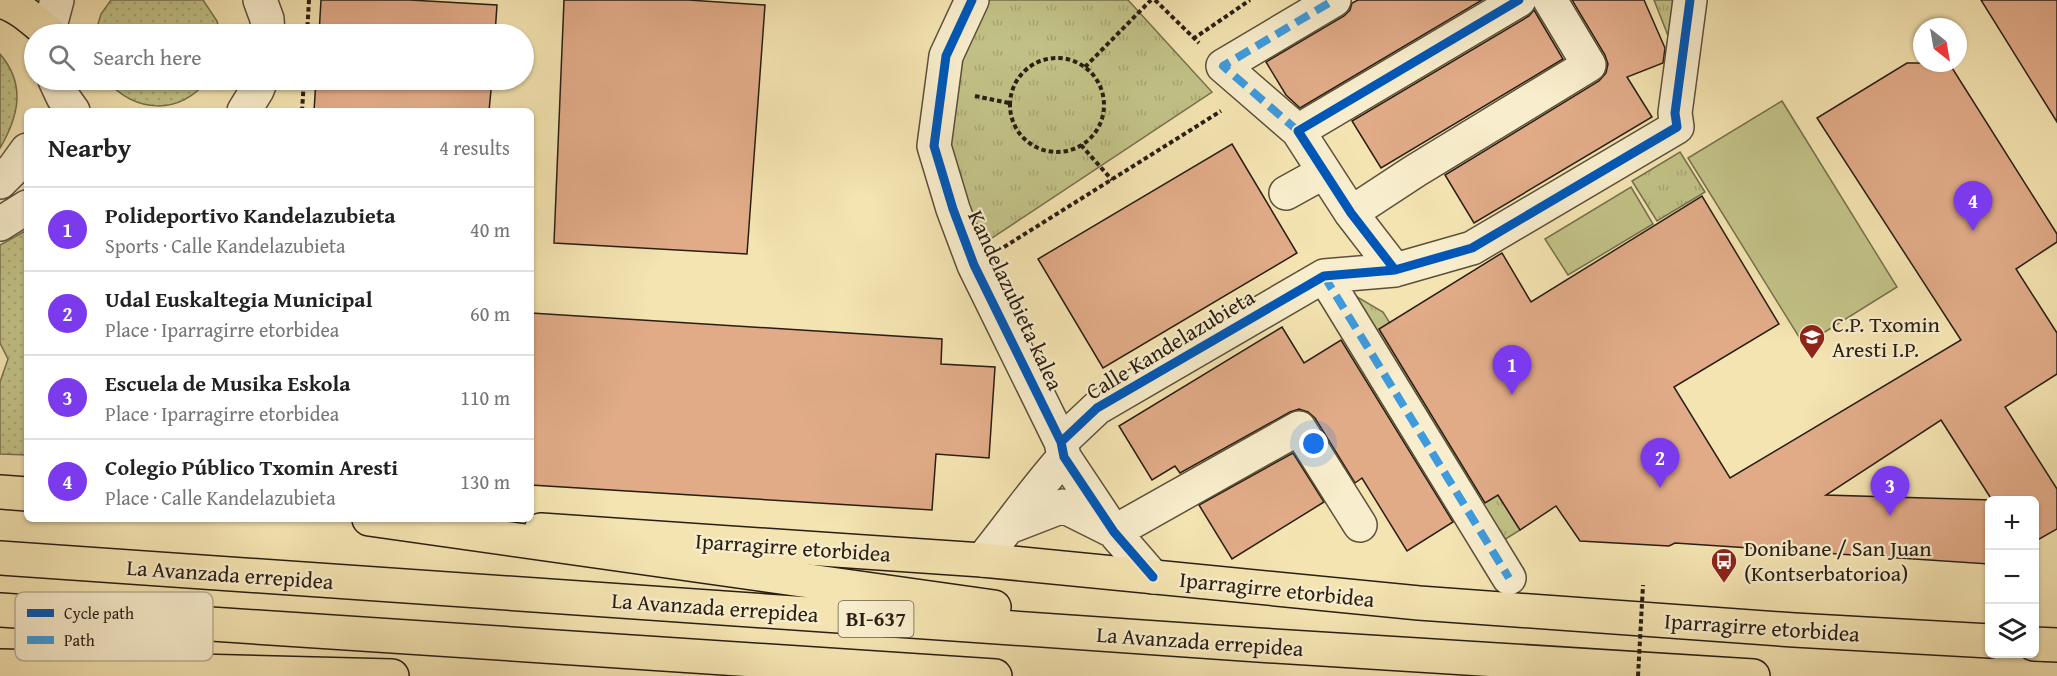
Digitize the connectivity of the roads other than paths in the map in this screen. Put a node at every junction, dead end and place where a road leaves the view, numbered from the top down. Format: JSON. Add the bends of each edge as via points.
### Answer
{"nodes":[{"id":1,"x":57,"y":0,"type":"edge"},
{"id":2,"x":972,"y":0,"type":"edge"},
{"id":3,"x":1334,"y":0,"type":"edge"},
{"id":4,"x":1519,"y":0,"type":"edge"},
{"id":5,"x":1550,"y":0,"type":"edge"},
{"id":6,"x":1690,"y":0,"type":"edge"},
{"id":7,"x":0,"y":1,"type":"edge"},
{"id":8,"x":38,"y":24,"type":"edge"},
{"id":9,"x":50,"y":24,"type":"edge"},
{"id":10,"x":51,"y":90,"type":"edge"},
{"id":11,"x":59,"y":90,"type":"edge"},
{"id":12,"x":257,"y":90,"type":"edge"},
{"id":13,"x":46,"y":108,"type":"edge"},
{"id":14,"x":71,"y":108,"type":"edge"},
{"id":15,"x":246,"y":108,"type":"edge"},
{"id":16,"x":1298,"y":131,"type":"junction"},
{"id":17,"x":24,"y":154,"type":"edge"},
{"id":18,"x":1324,"y":172,"type":"junction"},
{"id":19,"x":0,"y":182,"type":"edge"},
{"id":20,"x":1286,"y":193,"type":"dead end"},
{"id":21,"x":24,"y":209,"type":"edge"},
{"id":22,"x":1351,"y":213,"type":"junction"},
{"id":23,"x":0,"y":224,"type":"edge"},
{"id":24,"x":1395,"y":270,"type":"junction"},
{"id":25,"x":1324,"y":276,"type":"junction"},
{"id":26,"x":1063,"y":449,"type":"junction"},
{"id":27,"x":0,"y":492,"type":"edge"},
{"id":28,"x":24,"y":494,"type":"edge"},
{"id":29,"x":390,"y":522,"type":"edge"},
{"id":30,"x":430,"y":522,"type":"edge"},
{"id":31,"x":1360,"y":525,"type":"dead end"},
{"id":32,"x":1009,"y":527,"type":"junction"},
{"id":33,"x":1114,"y":532,"type":"junction"},
{"id":34,"x":0,"y":558,"type":"edge"},
{"id":35,"x":982,"y":560,"type":"junction"},
{"id":36,"x":1153,"y":577,"type":"junction"},
{"id":37,"x":1509,"y":578,"type":"dead end"},
{"id":38,"x":0,"y":610,"type":"edge"},
{"id":39,"x":15,"y":611,"type":"edge"},
{"id":40,"x":213,"y":624,"type":"edge"},
{"id":41,"x":1985,"y":641,"type":"edge"},
{"id":42,"x":2039,"y":644,"type":"edge"},
{"id":43,"x":1258,"y":645,"type":"junction"},
{"id":44,"x":2057,"y":645,"type":"edge"},
{"id":45,"x":0,"y":666,"type":"edge"},
{"id":46,"x":392,"y":676,"type":"edge"},
{"id":47,"x":995,"y":676,"type":"edge"},
{"id":48,"x":1753,"y":676,"type":"edge"}],
"edges":[{"from":1,"to":9,"type":"street"},
{"from":2,"to":26,"type":"street","name":"Kandelazubieta kalea","via":[[946,56],[934,146],[974,266]]},
{"from":3,"to":16,"type":"street","via":[[1223,66]]},
{"from":4,"to":16,"type":"street"},
{"from":5,"to":22,"type":"street","via":[[1589,65]]},
{"from":6,"to":24,"type":"street","name":"Calle Kandelazubieta","via":[[1675,113],[1677,126],[1472,248]]},
{"from":7,"to":8,"type":"main road"},
{"from":10,"to":13,"type":"street"},
{"from":11,"to":14,"type":"street"},
{"from":12,"to":15,"type":"street"},
{"from":16,"to":18,"type":"street"},
{"from":17,"to":19,"type":"street"},
{"from":18,"to":20,"type":"street"},
{"from":18,"to":22,"type":"street"},
{"from":21,"to":23,"type":"street"},
{"from":22,"to":24,"type":"street"},
{"from":24,"to":25,"type":"street","name":"Calle Kandelazubieta"},
{"from":25,"to":26,"type":"street","name":"Calle Kandelazubieta","via":[[1097,408]]},
{"from":25,"to":37,"type":"street"},
{"from":26,"to":32,"type":"street","name":"Calle Kandelazubieta"},
{"from":26,"to":33,"type":"street"},
{"from":27,"to":28,"type":"main road"},
{"from":29,"to":43,"type":"main road"},
{"from":30,"to":35,"type":"main road","name":"Iparragirre etorbidea"},
{"from":31,"to":33,"type":"street","via":[[1299,428]]},
{"from":32,"to":33,"type":"street","via":[[1063,506]]},
{"from":32,"to":35,"type":"street","name":"Calle Kandelazubieta"},
{"from":33,"to":36,"type":"street"},
{"from":34,"to":43,"type":"main road","name":"La Avanzada errepidea","number":"BI-637"},
{"from":35,"to":36,"type":"main road","name":"Iparragirre etorbidea"},
{"from":36,"to":41,"type":"main road","name":"Iparragirre etorbidea","via":[[1419,603]]},
{"from":38,"to":39,"type":"main road","number":"BI-637"},
{"from":40,"to":47,"type":"main road","number":"BI-637"},
{"from":42,"to":44,"type":"main road"},
{"from":43,"to":48,"type":"main road","name":"La Avanzada errepidea","number":"BI-637"},
{"from":45,"to":46,"type":"main road"}]}
